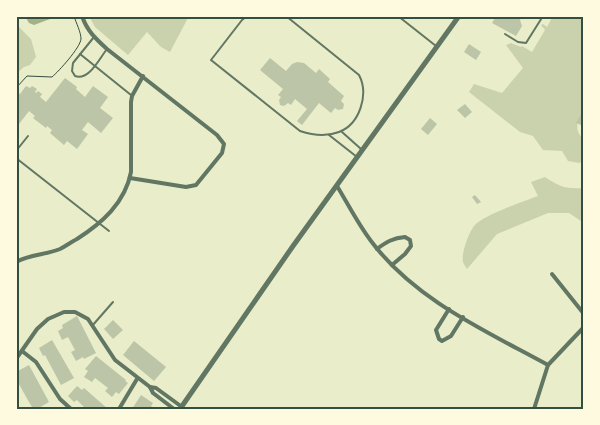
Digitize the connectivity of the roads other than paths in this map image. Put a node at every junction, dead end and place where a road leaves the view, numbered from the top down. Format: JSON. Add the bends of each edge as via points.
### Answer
{"nodes":[{"id":1,"x":82,"y":16,"type":"edge"},
{"id":2,"x":247,"y":16,"type":"edge"},
{"id":3,"x":286,"y":16,"type":"edge"},
{"id":4,"x":398,"y":16,"type":"edge"},
{"id":5,"x":459,"y":16,"type":"edge"},
{"id":6,"x":536,"y":16,"type":"edge"},
{"id":7,"x":542,"y":18,"type":"edge"},
{"id":8,"x":505,"y":34,"type":"dead end"},
{"id":9,"x":94,"y":37,"type":"junction"},
{"id":10,"x":437,"y":47,"type":"junction"},
{"id":11,"x":107,"y":49,"type":"junction"},
{"id":12,"x":80,"y":54,"type":"junction"},
{"id":13,"x":94,"y":65,"type":"junction"},
{"id":14,"x":143,"y":76,"type":"junction"},
{"id":15,"x":132,"y":96,"type":"junction"},
{"id":16,"x":341,"y":131,"type":"junction"},
{"id":17,"x":329,"y":135,"type":"junction"},
{"id":18,"x":28,"y":136,"type":"dead end"},
{"id":19,"x":362,"y":150,"type":"junction"},
{"id":20,"x":16,"y":151,"type":"edge"},
{"id":21,"x":16,"y":158,"type":"edge"},
{"id":22,"x":357,"y":158,"type":"junction"},
{"id":23,"x":130,"y":178,"type":"junction"},
{"id":24,"x":337,"y":186,"type":"junction"},
{"id":25,"x":99,"y":224,"type":"junction"},
{"id":26,"x":109,"y":231,"type":"dead end"},
{"id":27,"x":377,"y":249,"type":"junction"},
{"id":28,"x":16,"y":262,"type":"edge"},
{"id":29,"x":392,"y":265,"type":"junction"},
{"id":30,"x":552,"y":274,"type":"dead end"},
{"id":31,"x":113,"y":302,"type":"dead end"},
{"id":32,"x":449,"y":309,"type":"junction"},
{"id":33,"x":584,"y":314,"type":"edge"},
{"id":34,"x":463,"y":318,"type":"junction"},
{"id":35,"x":92,"y":326,"type":"junction"},
{"id":36,"x":584,"y":327,"type":"edge"},
{"id":37,"x":22,"y":351,"type":"junction"},
{"id":38,"x":16,"y":359,"type":"edge"},
{"id":39,"x":548,"y":365,"type":"junction"},
{"id":40,"x":137,"y":379,"type":"junction"},
{"id":41,"x":150,"y":387,"type":"junction"},
{"id":42,"x":167,"y":396,"type":"junction"},
{"id":43,"x":163,"y":400,"type":"junction"},
{"id":44,"x":181,"y":408,"type":"edge"},
{"id":45,"x":72,"y":409,"type":"edge"},
{"id":46,"x":119,"y":409,"type":"edge"},
{"id":47,"x":174,"y":409,"type":"edge"},
{"id":48,"x":534,"y":409,"type":"edge"}],
"edges":[{"from":1,"to":9,"type":"street"},
{"from":2,"to":17,"type":"lane","via":[[211,60],[300,131]]},
{"from":3,"to":16,"type":"lane","via":[[360,75],[364,84],[360,110]]},
{"from":4,"to":10,"type":"lane"},
{"from":5,"to":10,"type":"street"},
{"from":6,"to":7,"type":"lane"},
{"from":7,"to":8,"type":"lane","via":[[526,43]]},
{"from":9,"to":11,"type":"street"},
{"from":9,"to":12,"type":"lane"},
{"from":10,"to":19,"type":"street"},
{"from":11,"to":13,"type":"lane"},
{"from":11,"to":14,"type":"street"},
{"from":12,"to":13,"type":"lane"},
{"from":12,"to":13,"type":"lane","via":[[72,67],[75,76],[84,77]]},
{"from":13,"to":15,"type":"lane"},
{"from":14,"to":15,"type":"street"},
{"from":14,"to":23,"type":"street","via":[[217,135],[224,147],[193,186]]},
{"from":15,"to":23,"type":"street"},
{"from":16,"to":17,"type":"lane"},
{"from":16,"to":19,"type":"lane"},
{"from":17,"to":22,"type":"lane"},
{"from":18,"to":20,"type":"lane"},
{"from":19,"to":22,"type":"street"},
{"from":21,"to":25,"type":"lane"},
{"from":22,"to":24,"type":"street"},
{"from":23,"to":25,"type":"street","via":[[120,201]]},
{"from":24,"to":27,"type":"street"},
{"from":24,"to":44,"type":"street"},
{"from":25,"to":26,"type":"lane"},
{"from":25,"to":28,"type":"street","via":[[58,250]]},
{"from":27,"to":29,"type":"street"},
{"from":27,"to":29,"type":"street","via":[[397,238],[410,240],[411,246],[406,254]]},
{"from":29,"to":32,"type":"street","via":[[403,277]]},
{"from":30,"to":33,"type":"street"},
{"from":31,"to":35,"type":"lane"},
{"from":32,"to":34,"type":"street"},
{"from":32,"to":34,"type":"street","via":[[436,330],[442,341],[451,336]]},
{"from":34,"to":39,"type":"street"},
{"from":35,"to":37,"type":"street","via":[[82,314],[64,312],[48,319],[37,329]]},
{"from":35,"to":40,"type":"street","via":[[115,360]]},
{"from":36,"to":39,"type":"street"},
{"from":37,"to":38,"type":"street"},
{"from":37,"to":45,"type":"street","via":[[36,362],[60,398]]},
{"from":39,"to":48,"type":"street"},
{"from":40,"to":41,"type":"street"},
{"from":40,"to":46,"type":"street"},
{"from":41,"to":42,"type":"street"},
{"from":41,"to":43,"type":"street"},
{"from":42,"to":43,"type":"street"},
{"from":42,"to":44,"type":"street"},
{"from":43,"to":47,"type":"street"}]}
